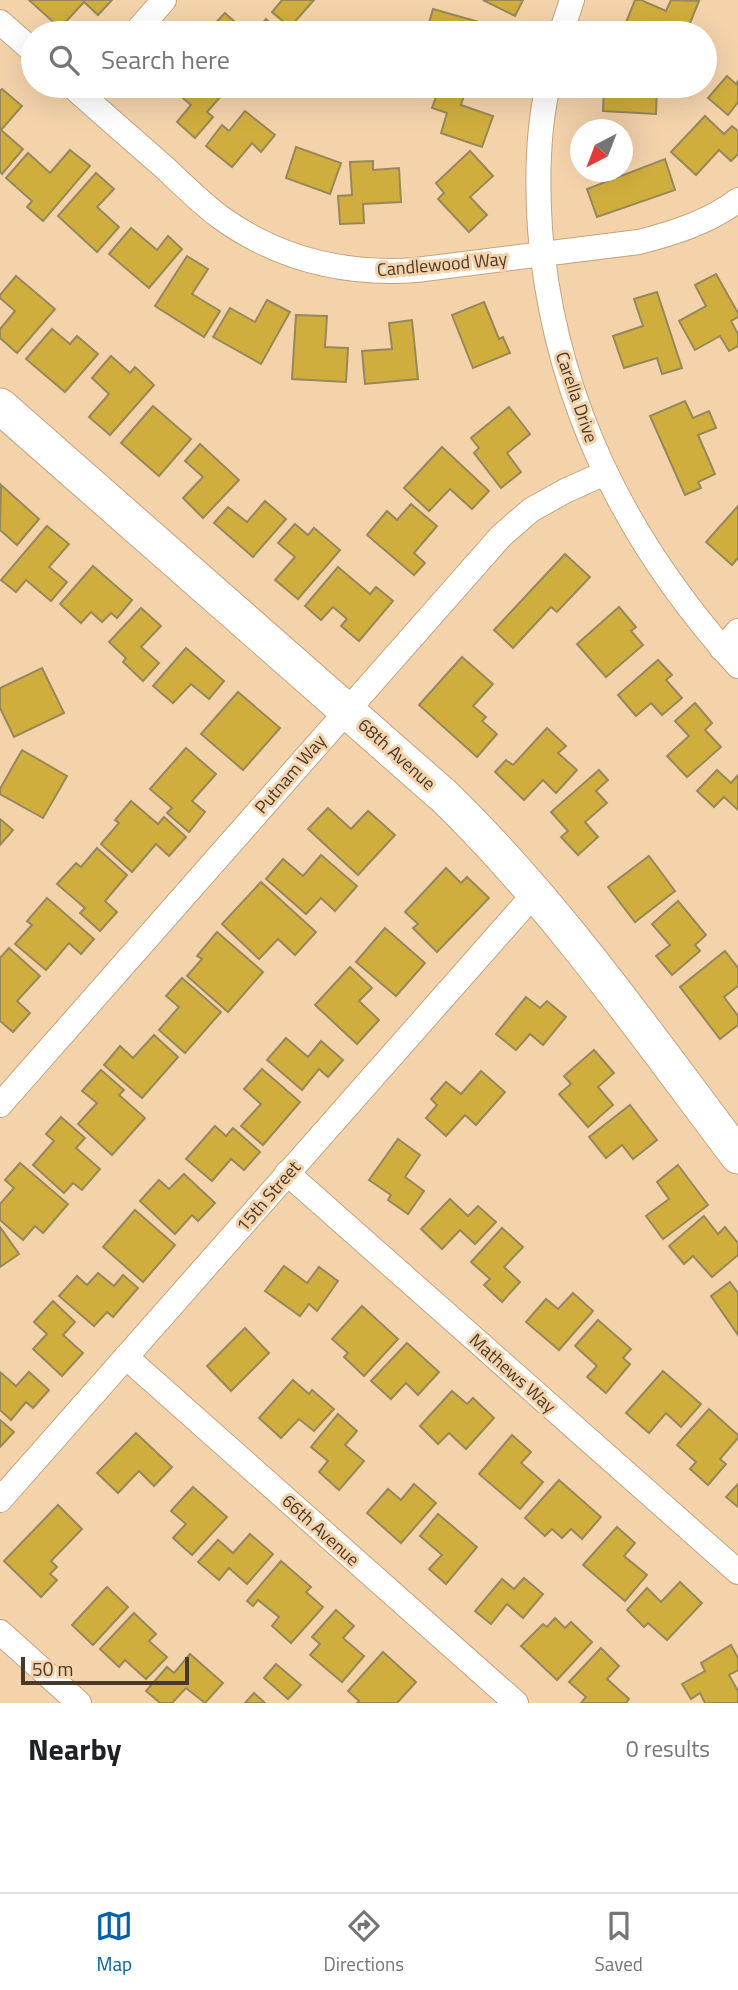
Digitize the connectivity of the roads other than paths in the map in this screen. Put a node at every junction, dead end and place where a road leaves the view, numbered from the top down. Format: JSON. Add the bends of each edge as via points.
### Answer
{"nodes":[{"id":1,"x":164,"y":0,"type":"edge"},
{"id":2,"x":572,"y":0,"type":"edge"},
{"id":3,"x":146,"y":21,"type":"edge"},
{"id":4,"x":565,"y":21,"type":"edge"},
{"id":5,"x":0,"y":22,"type":"edge"},
{"id":6,"x":21,"y":40,"type":"edge"},
{"id":7,"x":91,"y":98,"type":"edge"},
{"id":8,"x":546,"y":98,"type":"edge"},
{"id":9,"x":738,"y":200,"type":"edge"},
{"id":10,"x":542,"y":254,"type":"junction"},
{"id":11,"x":0,"y":406,"type":"edge"},
{"id":12,"x":605,"y":473,"type":"junction"},
{"id":13,"x":733,"y":648,"type":"edge"},
{"id":14,"x":347,"y":710,"type":"junction"},
{"id":15,"x":536,"y":892,"type":"junction"},
{"id":16,"x":0,"y":1105,"type":"edge"},
{"id":17,"x":738,"y":1156,"type":"edge"},
{"id":18,"x":287,"y":1173,"type":"junction"},
{"id":19,"x":126,"y":1357,"type":"junction"},
{"id":20,"x":0,"y":1500,"type":"edge"},
{"id":21,"x":738,"y":1572,"type":"edge"},
{"id":22,"x":0,"y":1632,"type":"edge"},
{"id":23,"x":79,"y":1703,"type":"edge"},
{"id":24,"x":516,"y":1703,"type":"edge"}],
"edges":[{"from":1,"to":3,"type":"street"},
{"from":2,"to":4,"type":"street"},
{"from":5,"to":6,"type":"street"},
{"from":7,"to":10,"type":"street","name":"Candlewood Way","via":[[218,215],[279,251],[330,266],[389,272]]},
{"from":8,"to":10,"type":"street","name":"Carella Drive","via":[[538,202]]},
{"from":9,"to":10,"type":"street","name":"Candlewood Way","via":[[705,220],[639,242]]},
{"from":10,"to":12,"type":"street","name":"Carella Drive","via":[[562,360]]},
{"from":11,"to":14,"type":"street","name":"68th Avenue"},
{"from":12,"to":13,"type":"street","name":"Carella Drive","via":[[636,531],[687,607]]},
{"from":12,"to":14,"type":"street","name":"Putnam Way","via":[[531,510],[501,536]]},
{"from":14,"to":15,"type":"street","name":"68th Avenue","via":[[454,805]]},
{"from":14,"to":16,"type":"street","name":"Putnam Way"},
{"from":15,"to":17,"type":"street","name":"68th Avenue"},
{"from":15,"to":18,"type":"street","name":"15th Street"},
{"from":18,"to":19,"type":"street","name":"15th Street"},
{"from":18,"to":21,"type":"street","name":"Mathews Way"},
{"from":19,"to":20,"type":"street","name":"15th Street"},
{"from":19,"to":24,"type":"street","name":"66th Avenue"},
{"from":22,"to":23,"type":"street"}]}
